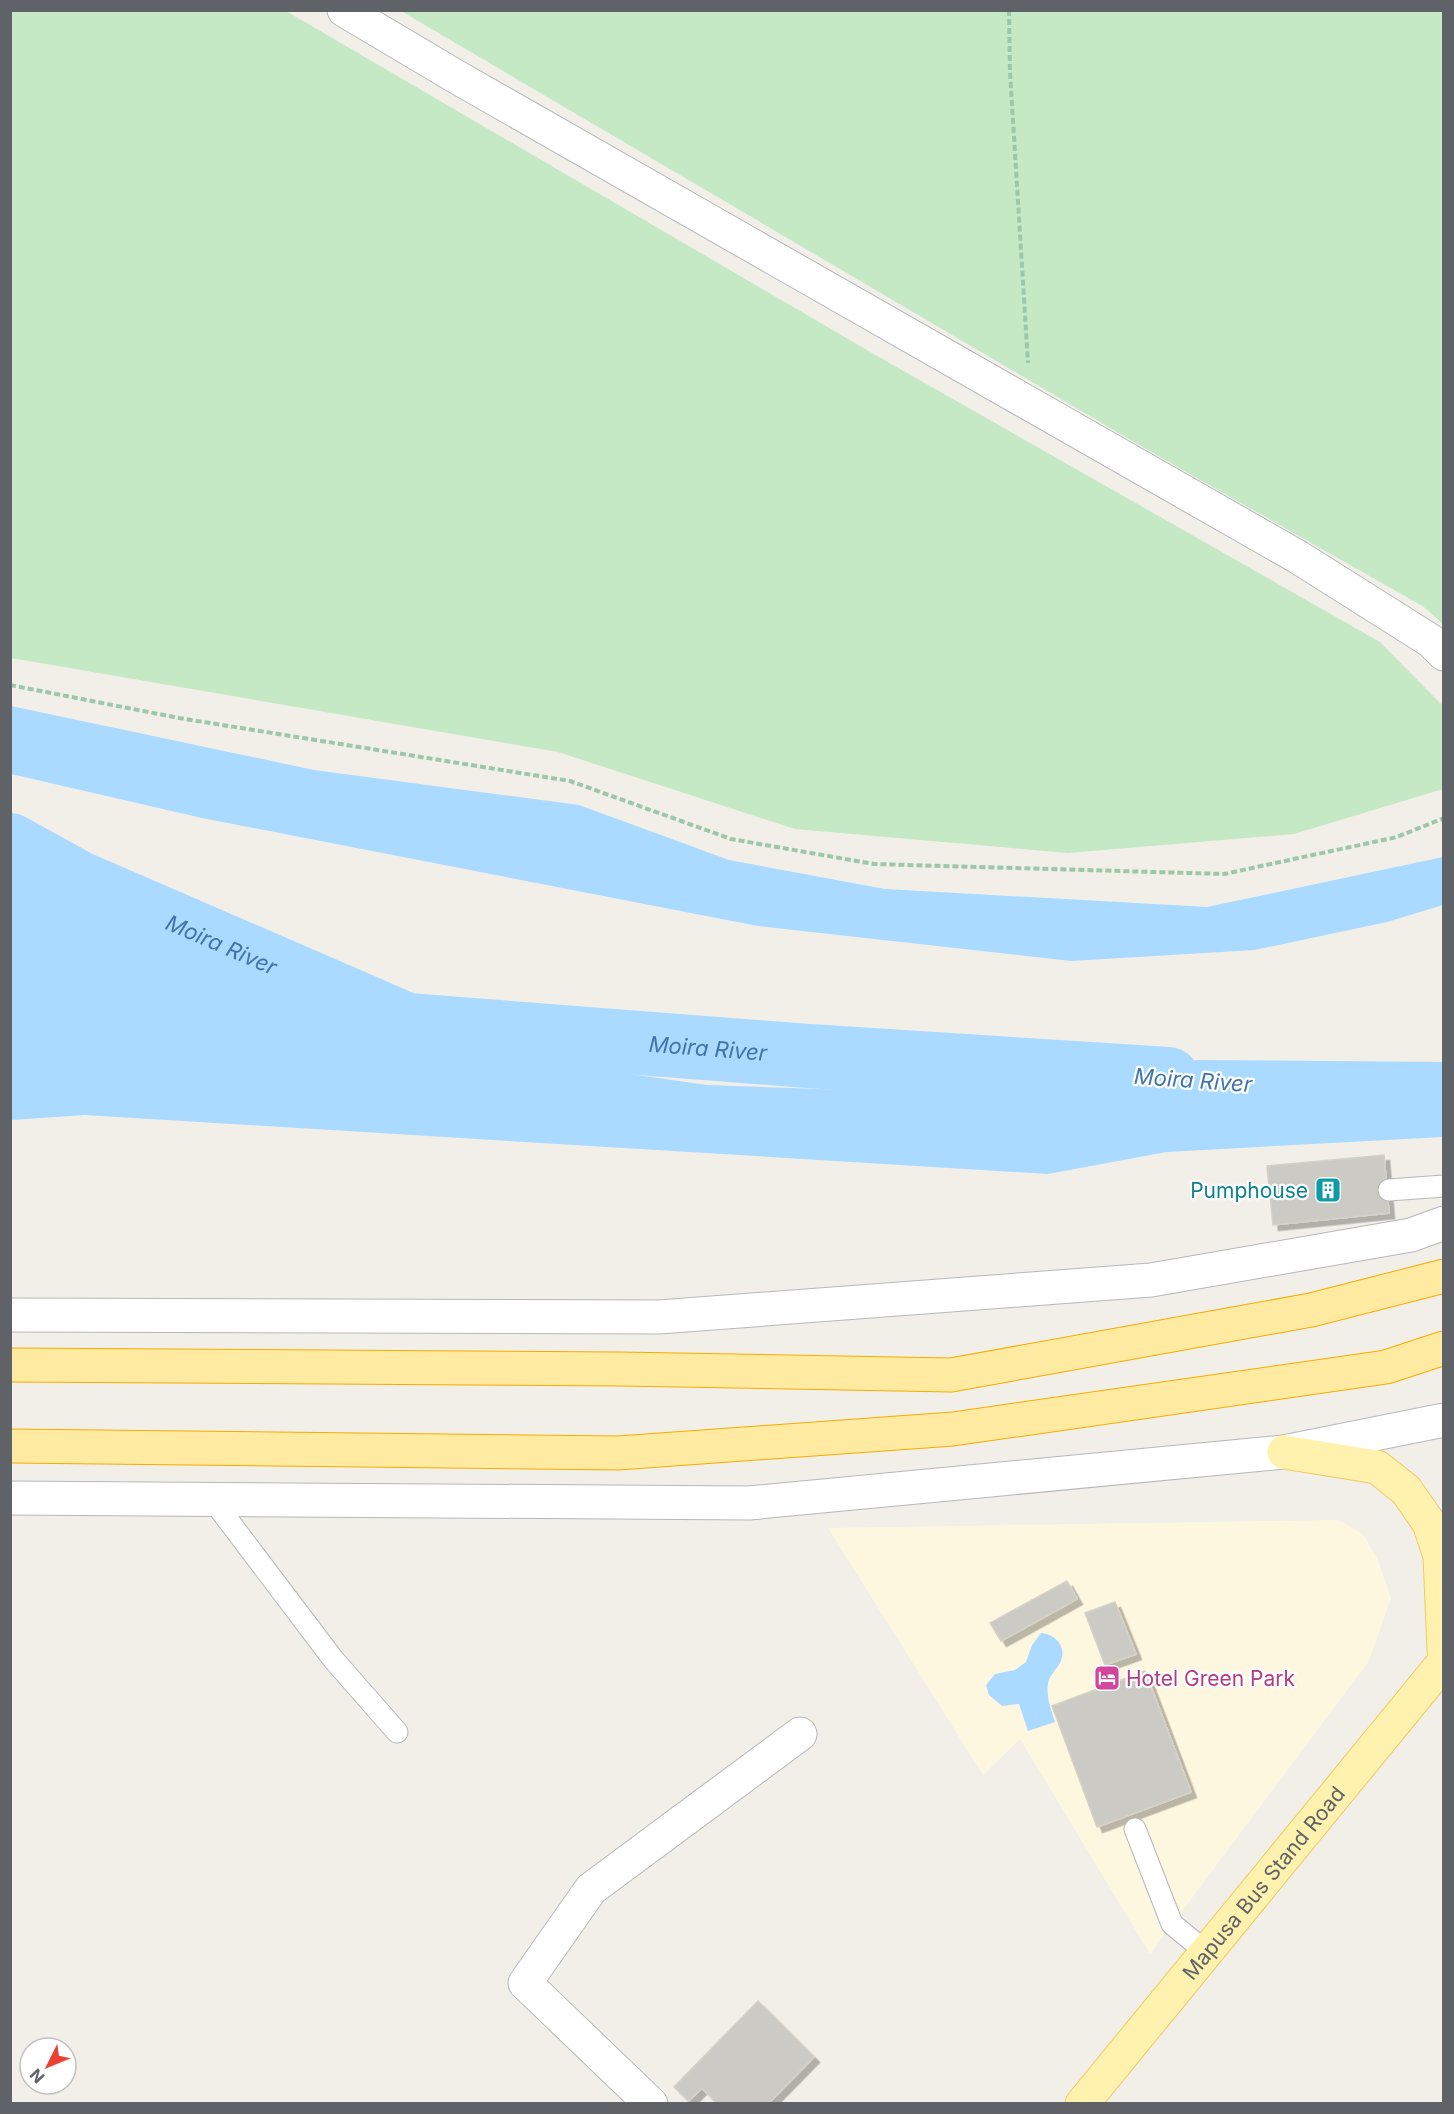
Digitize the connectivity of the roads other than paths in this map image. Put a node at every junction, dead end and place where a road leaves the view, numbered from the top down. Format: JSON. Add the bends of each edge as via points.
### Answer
{"nodes":[{"id":1,"x":344,"y":10,"type":"edge"},
{"id":2,"x":1443,"y":654,"type":"edge"},
{"id":3,"x":1443,"y":1186,"type":"edge"},
{"id":4,"x":1389,"y":1190,"type":"dead end"},
{"id":5,"x":1443,"y":1223,"type":"edge"},
{"id":6,"x":1443,"y":1276,"type":"edge"},
{"id":7,"x":10,"y":1315,"type":"edge"},
{"id":8,"x":1443,"y":1348,"type":"edge"},
{"id":9,"x":10,"y":1365,"type":"edge"},
{"id":10,"x":1443,"y":1420,"type":"edge"},
{"id":11,"x":10,"y":1446,"type":"edge"},
{"id":12,"x":1284,"y":1452,"type":"junction"},
{"id":13,"x":10,"y":1498,"type":"edge"},
{"id":14,"x":212,"y":1499,"type":"junction"},
{"id":15,"x":1443,"y":1650,"type":"edge"},
{"id":16,"x":1443,"y":1662,"type":"edge"},
{"id":17,"x":397,"y":1732,"type":"dead end"},
{"id":18,"x":800,"y":1734,"type":"dead end"},
{"id":19,"x":1135,"y":1829,"type":"dead end"},
{"id":20,"x":1206,"y":1952,"type":"junction"},
{"id":21,"x":651,"y":2103,"type":"edge"},
{"id":22,"x":1082,"y":2103,"type":"edge"}],
"edges":[{"from":1,"to":2,"type":"street","via":[[1298,557],[1431,641]]},
{"from":3,"to":4,"type":"lane"},
{"from":5,"to":7,"type":"street","via":[[1411,1236],[1151,1280],[659,1317]]},
{"from":6,"to":9,"type":"highway","via":[[1311,1310],[951,1375]]},
{"from":8,"to":11,"type":"highway","via":[[1386,1366],[953,1430],[618,1453]]},
{"from":10,"to":12,"type":"street"},
{"from":12,"to":14,"type":"street","via":[[749,1503]]},
{"from":12,"to":15,"type":"main road","via":[[1377,1467],[1406,1490],[1429,1523],[1440,1556]]},
{"from":13,"to":14,"type":"street"},
{"from":14,"to":17,"type":"lane","via":[[333,1659]]},
{"from":16,"to":20,"type":"main road","name":"Mapusa Bus Stand Road"},
{"from":18,"to":21,"type":"street","via":[[591,1889],[525,1983]]},
{"from":19,"to":20,"type":"lane","via":[[1172,1924]]},
{"from":20,"to":22,"type":"main road","name":"Mapusa Bus Stand Road"}]}
